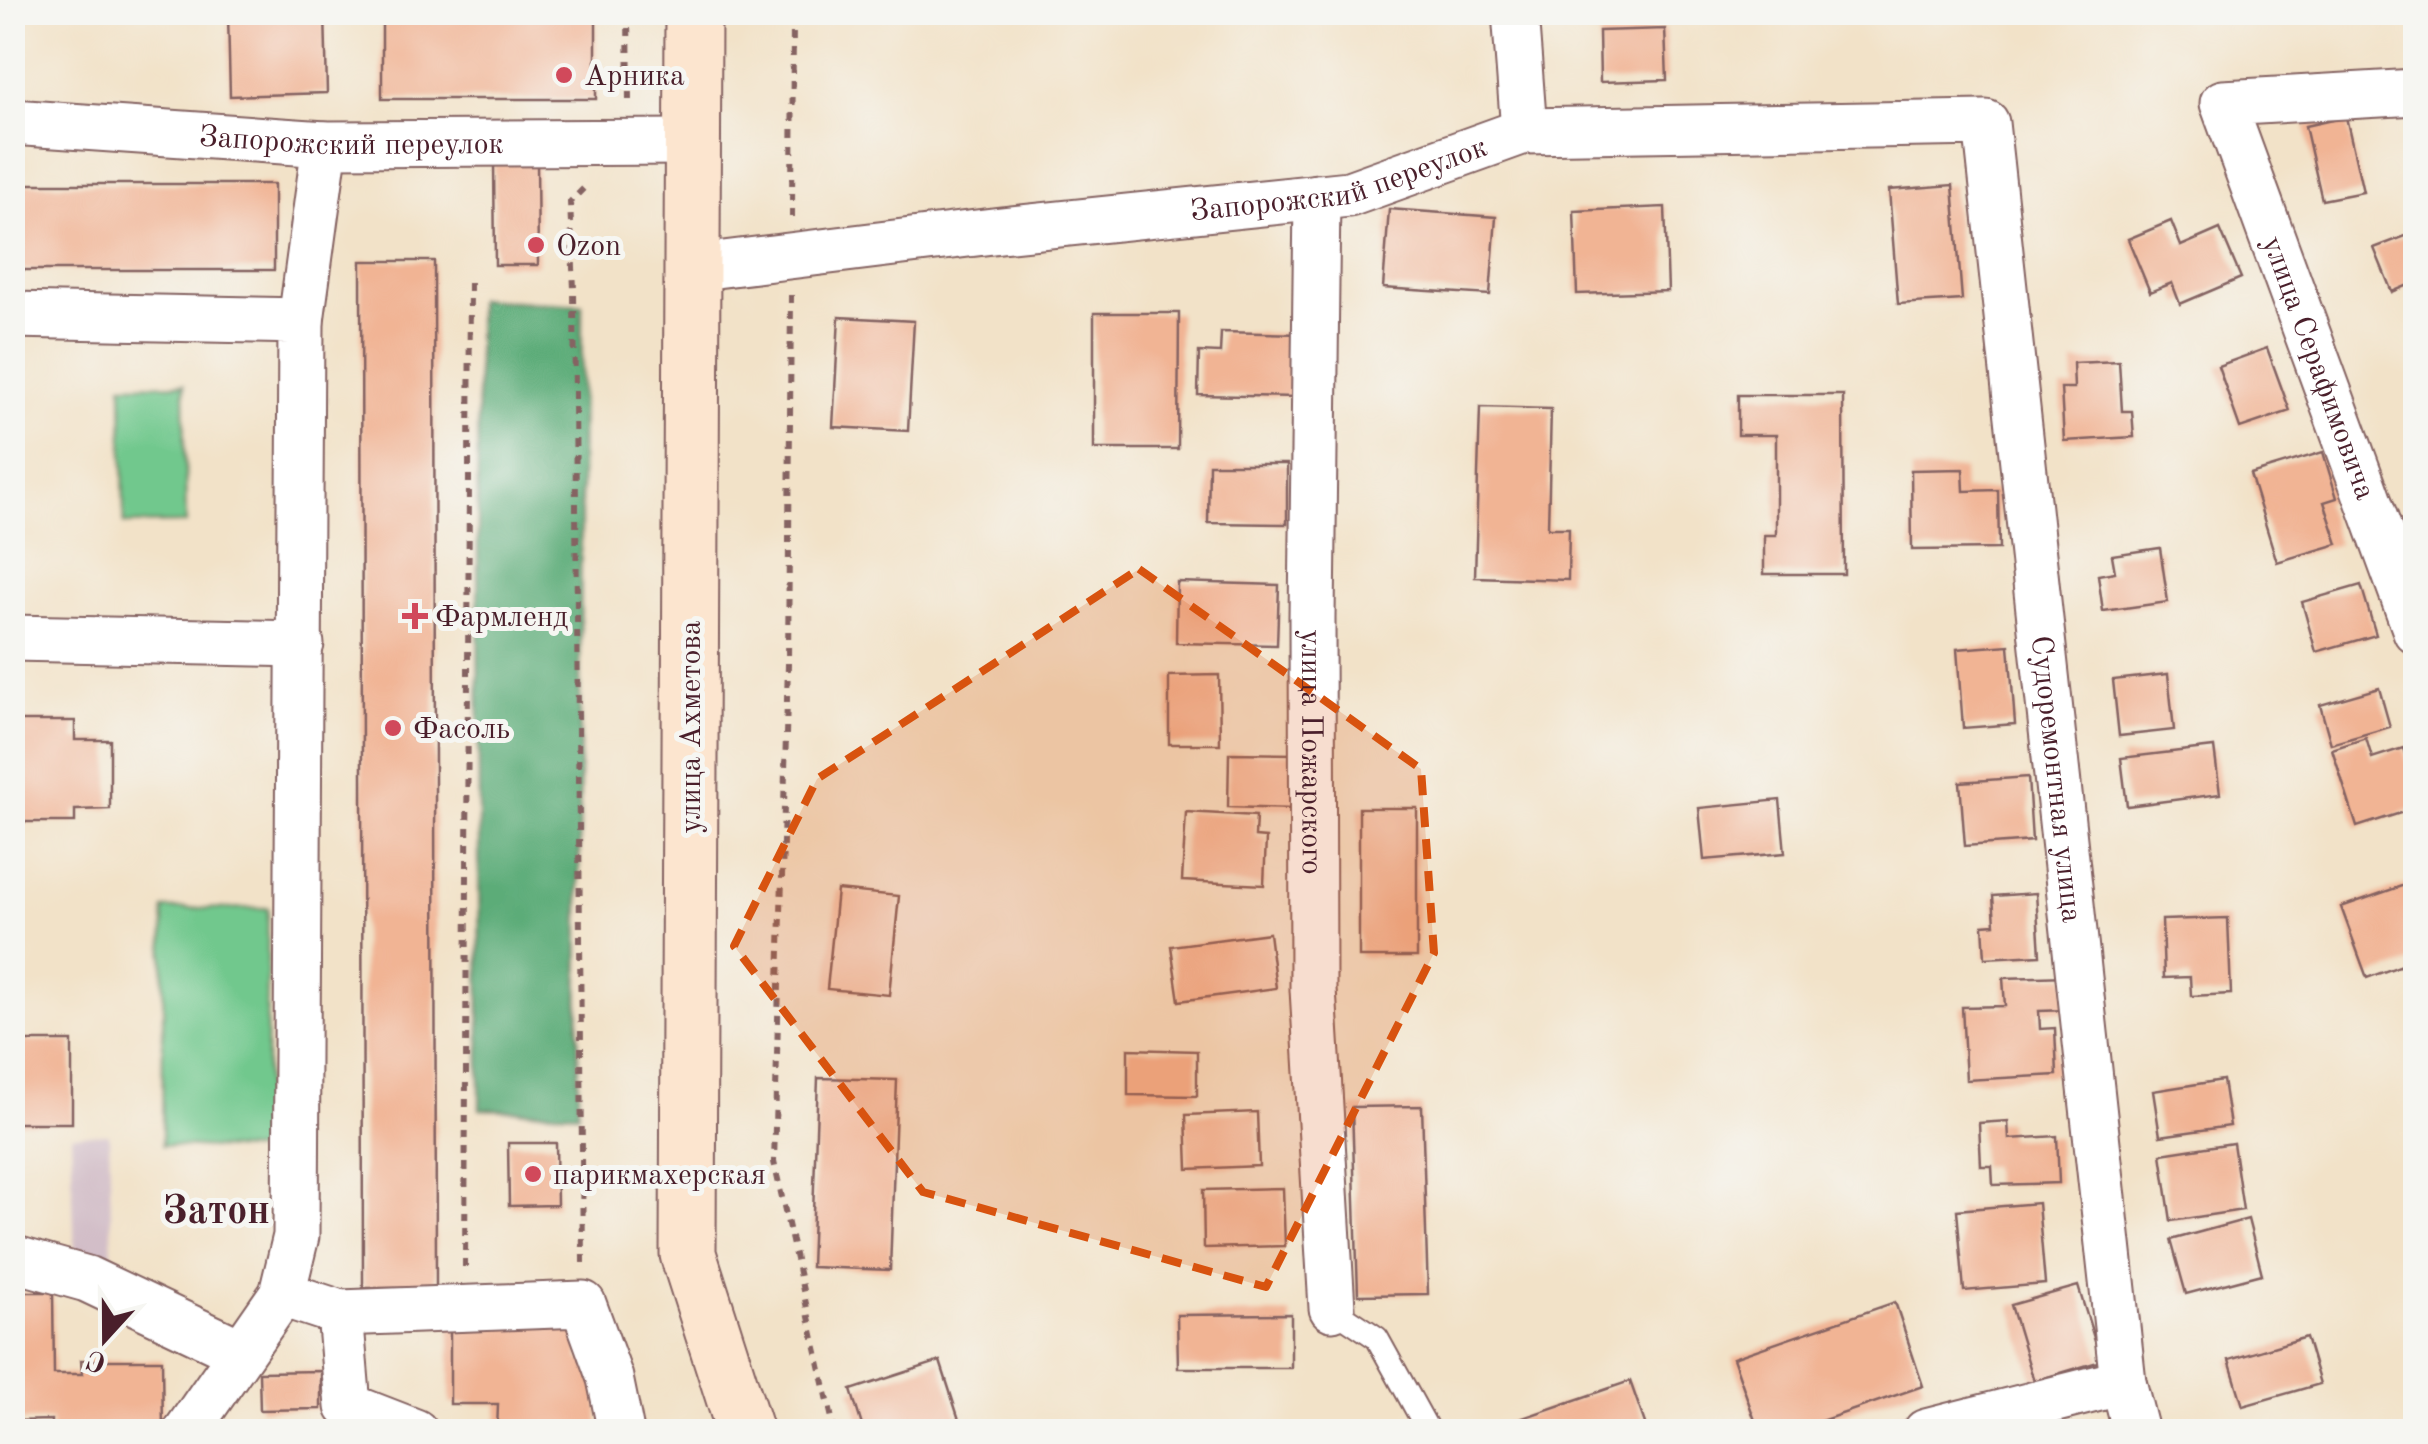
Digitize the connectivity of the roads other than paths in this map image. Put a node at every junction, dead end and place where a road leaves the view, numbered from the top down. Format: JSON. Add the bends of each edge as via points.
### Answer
{"nodes":[{"id":1,"x":693,"y":12,"type":"edge"},
{"id":2,"x":1515,"y":12,"type":"edge"},
{"id":3,"x":2416,"y":92,"type":"edge"},
{"id":4,"x":12,"y":122,"type":"edge"},
{"id":5,"x":1986,"y":123,"type":"joint"},
{"id":6,"x":1524,"y":131,"type":"junction"},
{"id":7,"x":692,"y":142,"type":"junction"},
{"id":8,"x":325,"y":144,"type":"junction"},
{"id":9,"x":1316,"y":197,"type":"junction"},
{"id":10,"x":691,"y":268,"type":"junction"},
{"id":11,"x":12,"y":315,"type":"edge"},
{"id":12,"x":300,"y":320,"type":"junction"},
{"id":13,"x":2416,"y":632,"type":"edge"},
{"id":14,"x":12,"y":638,"type":"edge"},
{"id":15,"x":300,"y":644,"type":"junction"},
{"id":16,"x":12,"y":1258,"type":"edge"},
{"id":17,"x":282,"y":1294,"type":"junction"},
{"id":18,"x":1332,"y":1308,"type":"joint"},
{"id":19,"x":340,"y":1313,"type":"junction"},
{"id":20,"x":241,"y":1352,"type":"junction"},
{"id":21,"x":2124,"y":1382,"type":"junction"},
{"id":22,"x":186,"y":1432,"type":"edge"},
{"id":23,"x":415,"y":1432,"type":"edge"},
{"id":24,"x":621,"y":1432,"type":"edge"},
{"id":25,"x":746,"y":1432,"type":"edge"},
{"id":26,"x":1429,"y":1432,"type":"edge"},
{"id":27,"x":1926,"y":1432,"type":"edge"},
{"id":28,"x":2136,"y":1432,"type":"edge"}],
"edges":[{"from":1,"to":7,"type":"main road","name":"улица Ахметова"},
{"from":2,"to":6,"type":"street"},
{"from":3,"to":13,"type":"street","name":"улица Серафимовича","via":[[2224,103]]},
{"from":4,"to":8,"type":"street","name":"Запорожский переулок"},
{"from":5,"to":6,"type":"street","name":"Запорожский переулок"},
{"from":5,"to":21,"type":"street","name":"Судоремонтная улица"},
{"from":6,"to":9,"type":"street","name":"Запорожский переулок","via":[[1349,194]]},
{"from":7,"to":8,"type":"street","name":"Запорожский переулок"},
{"from":7,"to":10,"type":"main road","name":"улица Ахметова"},
{"from":8,"to":12,"type":"street"},
{"from":9,"to":10,"type":"street","name":"Запорожский переулок"},
{"from":9,"to":18,"type":"street","name":"улица Пожарского","via":[[1314,988]]},
{"from":10,"to":25,"type":"main road","name":"улица Ахметова","via":[[688,1254]]},
{"from":11,"to":12,"type":"street"},
{"from":12,"to":15,"type":"street"},
{"from":14,"to":15,"type":"street"},
{"from":15,"to":17,"type":"street","via":[[296,1236]]},
{"from":16,"to":20,"type":"street","via":[[87,1279]]},
{"from":17,"to":19,"type":"street"},
{"from":17,"to":20,"type":"street"},
{"from":18,"to":26,"type":"lane","via":[[1377,1338]]},
{"from":19,"to":23,"type":"street","via":[[348,1406]]},
{"from":19,"to":24,"type":"street","via":[[583,1304]]},
{"from":20,"to":22,"type":"street"},
{"from":21,"to":27,"type":"street"},
{"from":21,"to":28,"type":"street","name":"Судоремонтная улица"}]}
